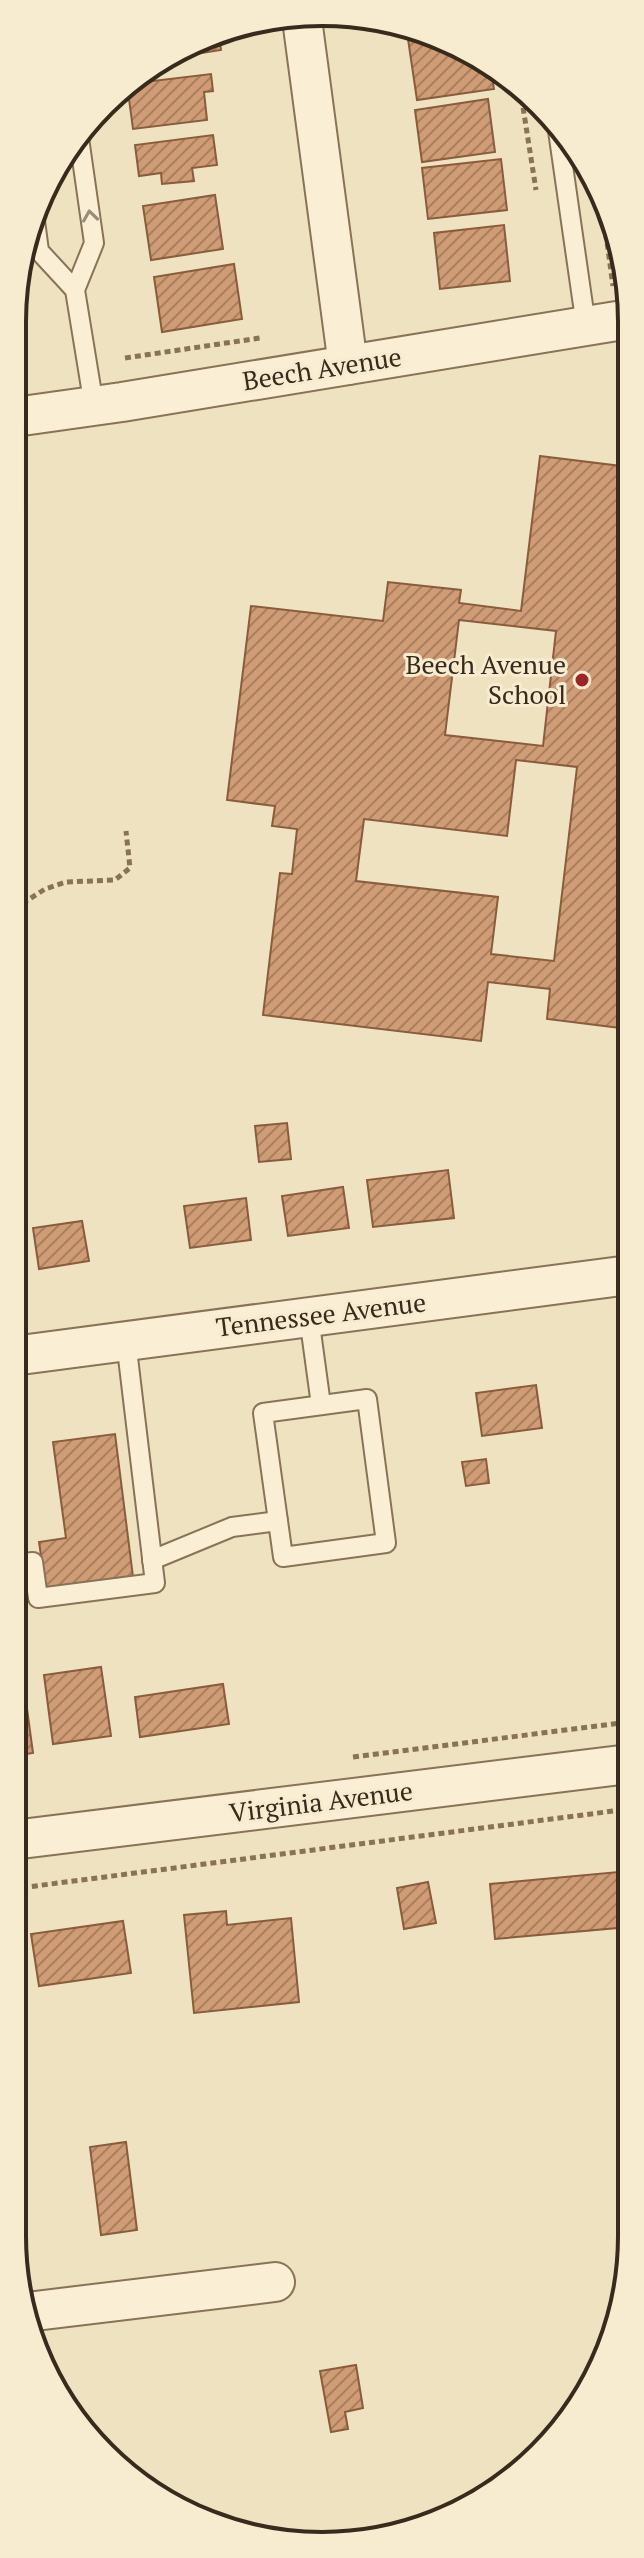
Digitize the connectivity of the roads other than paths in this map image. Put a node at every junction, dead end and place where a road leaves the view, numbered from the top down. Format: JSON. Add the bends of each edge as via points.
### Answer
{"nodes":[{"id":1,"x":303,"y":27,"type":"edge"},
{"id":2,"x":560,"y":147,"type":"edge"},
{"id":3,"x":81,"y":151,"type":"edge"},
{"id":4,"x":38,"y":240,"type":"edge"},
{"id":5,"x":75,"y":290,"type":"junction"},
{"id":6,"x":617,"y":306,"type":"edge"},
{"id":7,"x":586,"y":326,"type":"junction"},
{"id":8,"x":348,"y":365,"type":"junction"},
{"id":9,"x":94,"y":406,"type":"junction"},
{"id":10,"x":26,"y":415,"type":"edge"},
{"id":11,"x":618,"y":1276,"type":"edge"},
{"id":12,"x":309,"y":1317,"type":"junction"},
{"id":13,"x":126,"y":1341,"type":"junction"},
{"id":14,"x":26,"y":1354,"type":"edge"},
{"id":15,"x":321,"y":1405,"type":"junction"},
{"id":16,"x":278,"y":1521,"type":"junction"},
{"id":17,"x":152,"y":1560,"type":"junction"},
{"id":18,"x":26,"y":1563,"type":"edge"},
{"id":19,"x":618,"y":1765,"type":"edge"},
{"id":20,"x":26,"y":1838,"type":"edge"},
{"id":21,"x":275,"y":2282,"type":"dead end"},
{"id":22,"x":36,"y":2311,"type":"edge"}],
"edges":[{"from":1,"to":8,"type":"street"},
{"from":2,"to":7,"type":"lane"},
{"from":5,"to":3,"type":"lane","one_way":true,"via":[[94,243]]},
{"from":4,"to":5,"type":"lane","via":[[39,251]]},
{"from":5,"to":9,"type":"lane"},
{"from":6,"to":7,"type":"street","name":"Beech Avenue"},
{"from":7,"to":8,"type":"street","name":"Beech Avenue"},
{"from":8,"to":9,"type":"street","name":"Beech Avenue"},
{"from":9,"to":10,"type":"street","name":"Beech Avenue"},
{"from":11,"to":12,"type":"street","name":"Tennessee Avenue"},
{"from":12,"to":13,"type":"street","name":"Tennessee Avenue"},
{"from":12,"to":15,"type":"lane"},
{"from":13,"to":14,"type":"street","name":"Tennessee Avenue"},
{"from":13,"to":17,"type":"lane"},
{"from":15,"to":16,"type":"lane","via":[[263,1413]]},
{"from":15,"to":16,"type":"lane","via":[[367,1399],[386,1543],[283,1557]]},
{"from":16,"to":17,"type":"lane","via":[[232,1527]]},
{"from":17,"to":18,"type":"lane","via":[[155,1583],[38,1598],[33,1562]]},
{"from":19,"to":20,"type":"street","name":"Virginia Avenue"},
{"from":21,"to":22,"type":"street"}]}
